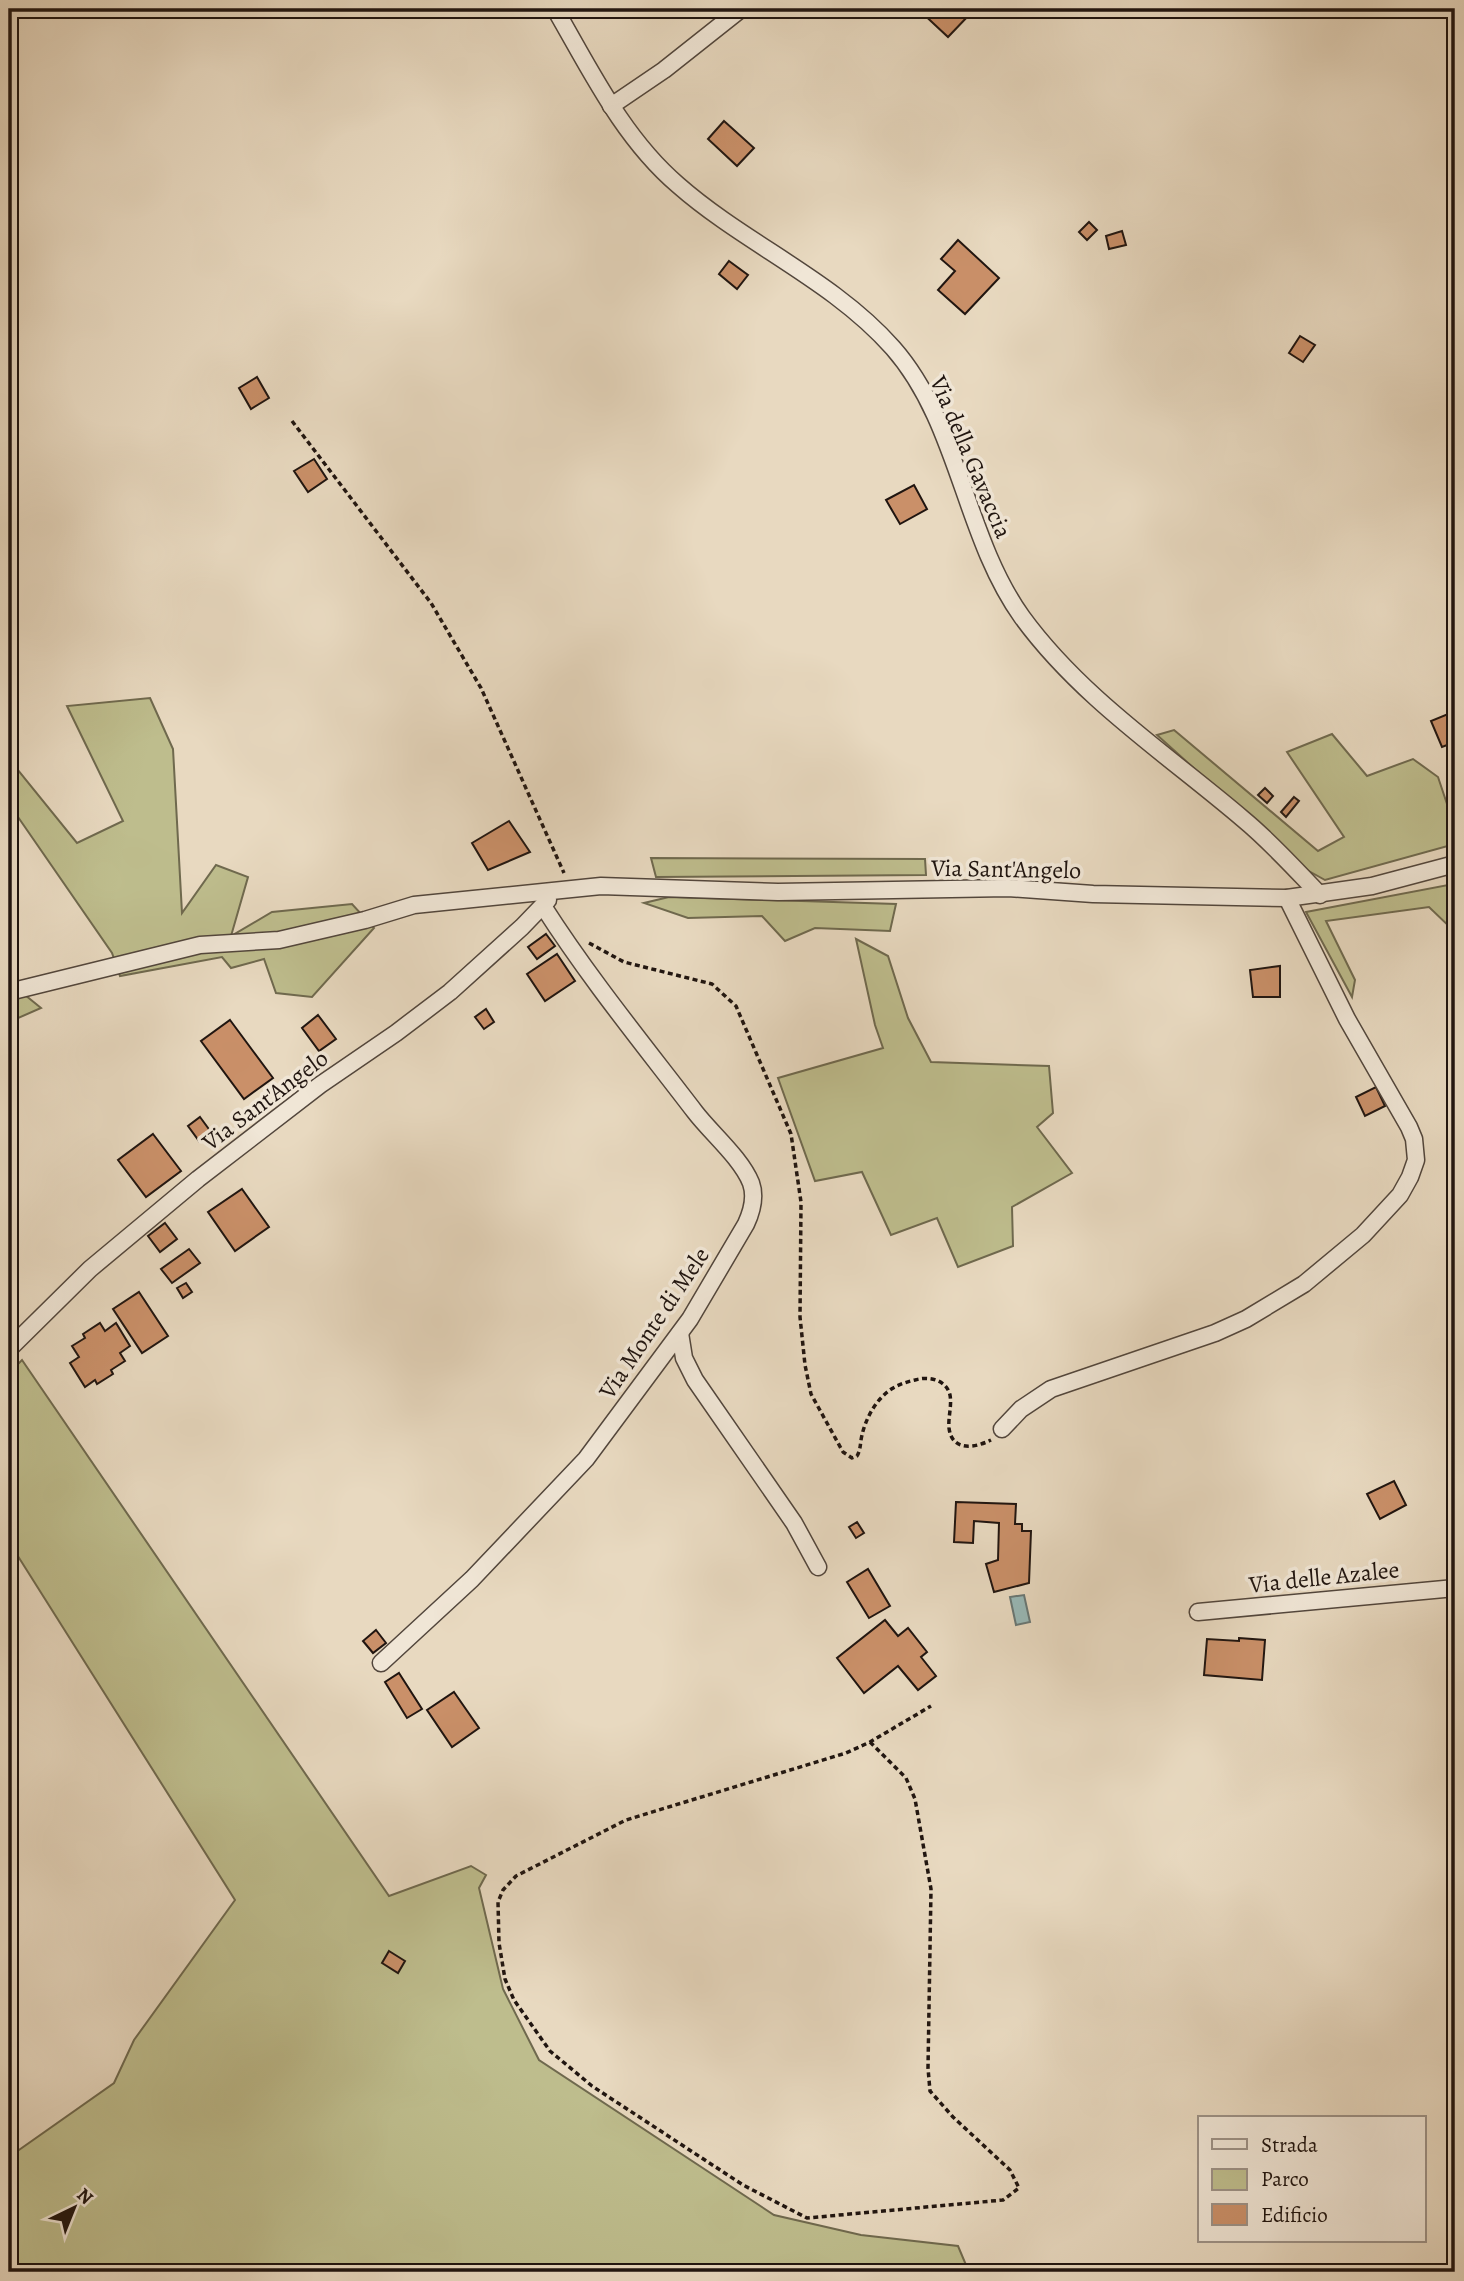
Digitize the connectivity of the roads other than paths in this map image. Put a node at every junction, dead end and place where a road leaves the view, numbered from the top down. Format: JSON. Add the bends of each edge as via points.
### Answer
{"nodes":[{"id":1,"x":555,"y":9,"type":"edge"},
{"id":2,"x":741,"y":9,"type":"edge"},
{"id":3,"x":611,"y":106,"type":"junction"},
{"id":4,"x":1455,"y":864,"type":"edge"},
{"id":5,"x":554,"y":893,"type":"junction"},
{"id":6,"x":1320,"y":895,"type":"junction"},
{"id":7,"x":1287,"y":898,"type":"junction"},
{"id":8,"x":543,"y":906,"type":"junction"},
{"id":9,"x":9,"y":992,"type":"edge"},
{"id":10,"x":680,"y":1333,"type":"junction"},
{"id":11,"x":9,"y":1349,"type":"edge"},
{"id":12,"x":1002,"y":1429,"type":"road end"},
{"id":13,"x":818,"y":1567,"type":"dead end"},
{"id":14,"x":1455,"y":1588,"type":"edge"},
{"id":15,"x":1198,"y":1612,"type":"dead end"},
{"id":16,"x":381,"y":1663,"type":"dead end"}],
"edges":[{"from":1,"to":3,"type":"street","name":"Via della Gavaccia"},
{"from":2,"to":3,"type":"street"},
{"from":3,"to":6,"type":"street","name":"Via della Gavaccia","via":[[636,142],[680,187],[843,303],[892,347],[922,392],[995,571],[1023,618],[1081,683],[1245,821]]},
{"from":4,"to":6,"type":"street","name":"Via Sant'Angelo"},
{"from":5,"to":7,"type":"street","name":"Via Sant'Angelo","via":[[601,886],[778,892],[1008,888]]},
{"from":5,"to":8,"type":"street","name":"Via Sant'Angelo"},
{"from":5,"to":9,"type":"street","name":"Via Sant'Angelo","via":[[414,905],[279,940],[200,945]]},
{"from":6,"to":7,"type":"street","name":"Via Sant'Angelo"},
{"from":7,"to":12,"type":"street","via":[[1414,1139],[1416,1160],[1406,1186],[1353,1243],[1304,1284],[1246,1319],[1051,1389]]},
{"from":8,"to":10,"type":"street","name":"Via Monte di Mele","via":[[751,1184],[753,1204],[746,1224]]},
{"from":8,"to":11,"type":"street","name":"Via Sant'Angelo","via":[[450,992],[198,1179],[90,1269]]},
{"from":10,"to":13,"type":"street","via":[[684,1358],[695,1380],[794,1523]]},
{"from":10,"to":16,"type":"street","name":"Via Monte di Mele","via":[[556,1493]]},
{"from":14,"to":15,"type":"street","name":"Via delle Azalee"}]}
